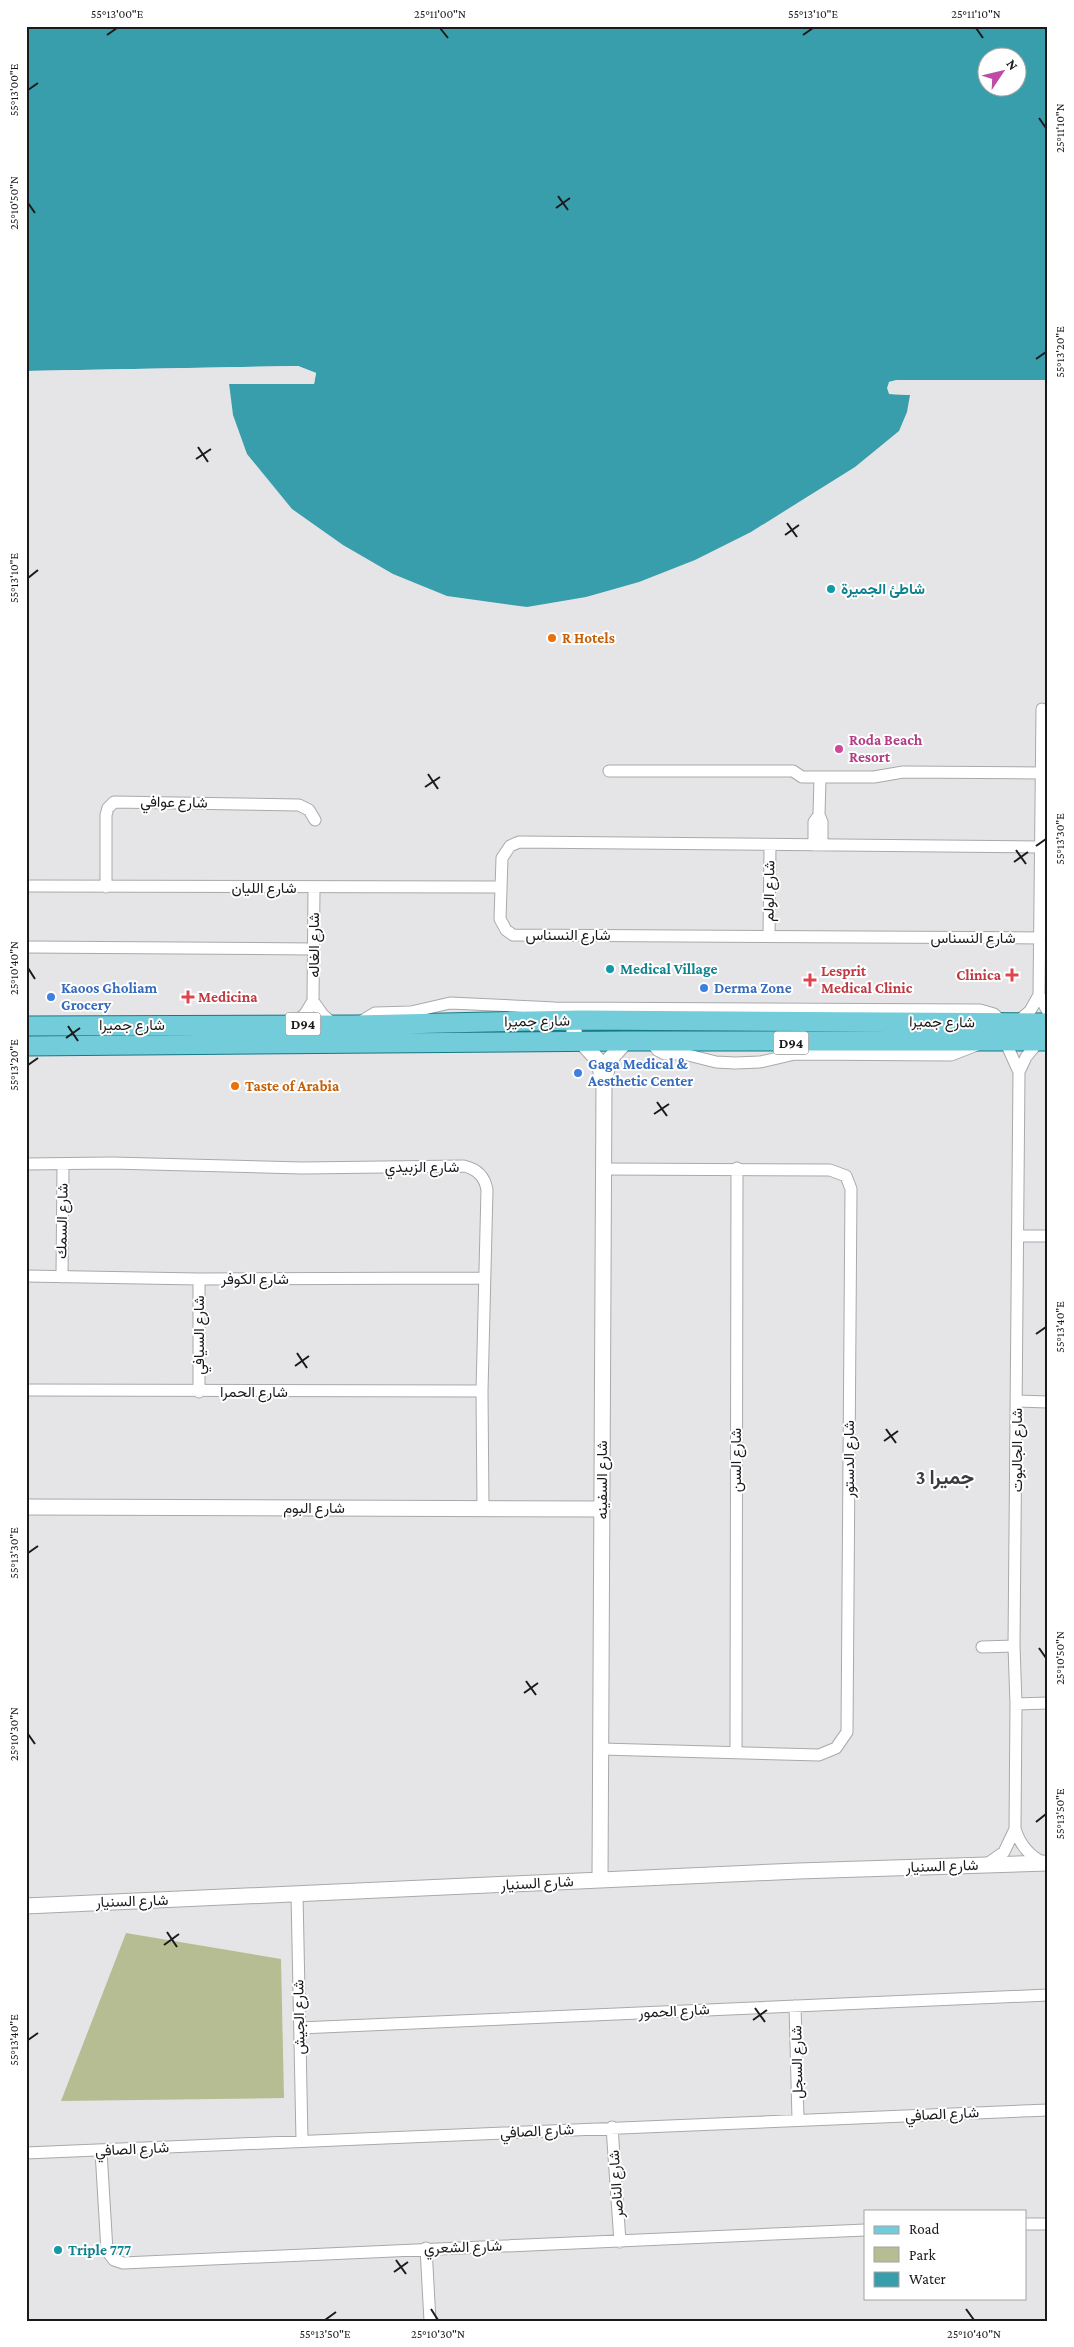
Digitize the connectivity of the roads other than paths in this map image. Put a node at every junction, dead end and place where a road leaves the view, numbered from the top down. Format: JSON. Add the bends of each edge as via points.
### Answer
{"nodes":[{"id":1,"x":1042,"y":709,"type":"dead end"},
{"id":2,"x":609,"y":771,"type":"dead end"},
{"id":3,"x":1041,"y":773,"type":"junction"},
{"id":4,"x":820,"y":777,"type":"junction"},
{"id":5,"x":315,"y":820,"type":"dead end"},
{"id":6,"x":818,"y":845,"type":"junction"},
{"id":7,"x":770,"y":846,"type":"junction"},
{"id":8,"x":1039,"y":847,"type":"junction"},
{"id":9,"x":26,"y":886,"type":"edge"},
{"id":10,"x":106,"y":887,"type":"junction"},
{"id":11,"x":314,"y":888,"type":"junction"},
{"id":12,"x":501,"y":888,"type":"junction"},
{"id":13,"x":769,"y":936,"type":"junction"},
{"id":14,"x":1040,"y":938,"type":"junction"},
{"id":15,"x":26,"y":947,"type":"edge"},
{"id":16,"x":314,"y":949,"type":"junction"},
{"id":17,"x":1039,"y":994,"type":"junction"},
{"id":18,"x":313,"y":1001,"type":"junction"},
{"id":19,"x":1048,"y":1012,"type":"edge"},
{"id":20,"x":530,"y":1020,"type":"junction"},
{"id":21,"x":580,"y":1020,"type":"junction"},
{"id":22,"x":1048,"y":1023,"type":"edge"},
{"id":23,"x":292,"y":1024,"type":"junction"},
{"id":24,"x":335,"y":1025,"type":"junction"},
{"id":25,"x":355,"y":1025,"type":"junction"},
{"id":26,"x":26,"y":1026,"type":"edge"},
{"id":27,"x":1008,"y":1029,"type":"junction"},
{"id":28,"x":626,"y":1041,"type":"junction"},
{"id":29,"x":533,"y":1042,"type":"junction"},
{"id":30,"x":580,"y":1042,"type":"junction"},
{"id":31,"x":1043,"y":1042,"type":"edge"},
{"id":32,"x":26,"y":1046,"type":"edge"},
{"id":33,"x":1019,"y":1072,"type":"junction"},
{"id":34,"x":604,"y":1080,"type":"junction"},
{"id":35,"x":26,"y":1164,"type":"edge"},
{"id":36,"x":63,"y":1165,"type":"junction"},
{"id":37,"x":737,"y":1168,"type":"junction"},
{"id":38,"x":604,"y":1169,"type":"junction"},
{"id":39,"x":1018,"y":1236,"type":"junction"},
{"id":40,"x":1048,"y":1236,"type":"edge"},
{"id":41,"x":26,"y":1276,"type":"edge"},
{"id":42,"x":62,"y":1277,"type":"junction"},
{"id":43,"x":484,"y":1278,"type":"junction"},
{"id":44,"x":199,"y":1279,"type":"junction"},
{"id":45,"x":26,"y":1390,"type":"edge"},
{"id":46,"x":482,"y":1391,"type":"junction"},
{"id":47,"x":199,"y":1392,"type":"junction"},
{"id":48,"x":1017,"y":1401,"type":"junction"},
{"id":49,"x":1048,"y":1402,"type":"edge"},
{"id":50,"x":26,"y":1507,"type":"edge"},
{"id":51,"x":483,"y":1509,"type":"junction"},
{"id":52,"x":602,"y":1509,"type":"junction"},
{"id":53,"x":1014,"y":1646,"type":"junction"},
{"id":54,"x":982,"y":1647,"type":"dead end"},
{"id":55,"x":1016,"y":1704,"type":"junction"},
{"id":56,"x":1048,"y":1704,"type":"edge"},
{"id":57,"x":602,"y":1750,"type":"junction"},
{"id":58,"x":736,"y":1752,"type":"junction"},
{"id":59,"x":1015,"y":1829,"type":"junction"},
{"id":60,"x":1046,"y":1863,"type":"edge"},
{"id":61,"x":986,"y":1865,"type":"junction"},
{"id":62,"x":600,"y":1880,"type":"junction"},
{"id":63,"x":297,"y":1894,"type":"junction"},
{"id":64,"x":26,"y":1906,"type":"edge"},
{"id":65,"x":1048,"y":1995,"type":"edge"},
{"id":66,"x":795,"y":2006,"type":"junction"},
{"id":67,"x":300,"y":2028,"type":"junction"},
{"id":68,"x":1048,"y":2110,"type":"edge"},
{"id":69,"x":798,"y":2119,"type":"junction"},
{"id":70,"x":612,"y":2127,"type":"junction"},
{"id":71,"x":302,"y":2140,"type":"junction"},
{"id":72,"x":101,"y":2151,"type":"junction"},
{"id":73,"x":26,"y":2153,"type":"edge"},
{"id":74,"x":1026,"y":2224,"type":"edge"},
{"id":75,"x":1048,"y":2224,"type":"edge"},
{"id":76,"x":864,"y":2230,"type":"edge"},
{"id":77,"x":620,"y":2242,"type":"junction"},
{"id":78,"x":426,"y":2248,"type":"junction"},
{"id":79,"x":430,"y":2321,"type":"edge"}],
"edges":[{"from":1,"to":3,"type":"street"},
{"from":2,"to":4,"type":"street","via":[[793,771],[802,777]]},
{"from":3,"to":4,"type":"street","via":[[903,772],[874,777]]},
{"from":3,"to":8,"type":"street"},
{"from":4,"to":6,"type":"street","via":[[819,815],[814,822]]},
{"from":5,"to":10,"type":"street","name":"شارع عوافي","via":[[310,810],[299,805],[114,802],[106,815]]},
{"from":6,"to":7,"type":"street","name":"شارع النسناس"},
{"from":6,"to":8,"type":"street","name":"شارع النسناس"},
{"from":7,"to":12,"type":"street","name":"شارع النسناس","via":[[519,842],[510,846],[502,858]]},
{"from":7,"to":13,"type":"street","name":"شارع الولم"},
{"from":8,"to":14,"type":"street"},
{"from":9,"to":10,"type":"street","name":"شارع الليان"},
{"from":10,"to":11,"type":"street","name":"شارع الليان"},
{"from":11,"to":12,"type":"street","name":"شارع الليان"},
{"from":11,"to":16,"type":"street","name":"شارع الغاله"},
{"from":12,"to":13,"type":"street","name":"شارع النسناس","via":[[500,919],[513,935]]},
{"from":13,"to":14,"type":"street","name":"شارع النسناس"},
{"from":14,"to":17,"type":"street"},
{"from":15,"to":16,"type":"street"},
{"from":16,"to":18,"type":"street","name":"شارع الغاله"},
{"from":17,"to":19,"type":"street"},
{"from":17,"to":27,"type":"street","via":[[1030,1011]]},
{"from":18,"to":23,"type":"street","via":[[305,1014]]},
{"from":18,"to":24,"type":"street"},
{"from":20,"to":21,"type":"main road","name":"شارع جميرا","number":"D94"},
{"from":20,"to":25,"type":"main road","name":"شارع جميرا","number":"D94"},
{"from":20,"to":29,"type":"main road","via":[[537,1024],[539,1032]]},
{"from":21,"to":27,"type":"main road","name":"شارع جميرا","number":"D94"},
{"from":21,"to":30,"type":"street","via":[[573,1030]]},
{"from":22,"to":27,"type":"main road","name":"شارع جميرا","number":"D94"},
{"from":23,"to":24,"type":"main road","name":"شارع جميرا","number":"D94"},
{"from":23,"to":26,"type":"main road","name":"شارع جميرا","number":"D94"},
{"from":24,"to":25,"type":"main road","name":"شارع جميرا","number":"D94"},
{"from":25,"to":27,"type":"street","via":[[375,1013],[411,1012],[450,1003],[538,1008],[980,1010],[994,1014]]},
{"from":27,"to":28,"type":"main road","name":"شارع جميرا","number":"D94","via":[[985,1042]]},
{"from":27,"to":31,"type":"main road","name":"شارع جميرا","number":"D94"},
{"from":27,"to":33,"type":"street","name":"شارع الجالبوت"},
{"from":28,"to":30,"type":"main road","name":"شارع جميرا","number":"D94"},
{"from":28,"to":34,"type":"street","name":"شارع السفينه","via":[[610,1059]]},
{"from":29,"to":30,"type":"main road","name":"شارع جميرا","number":"D94"},
{"from":29,"to":32,"type":"main road","name":"شارع جميرا","number":"D94"},
{"from":30,"to":34,"type":"street","name":"شارع السفينه","via":[[598,1060]]},
{"from":31,"to":33,"type":"street","name":"شارع الجالبوت","via":[[1026,1056]]},
{"from":33,"to":39,"type":"street","name":"شارع الجالبوت"},
{"from":34,"to":38,"type":"street","name":"شارع السفينه"},
{"from":35,"to":36,"type":"street","name":"شارع الزبيدي"},
{"from":36,"to":42,"type":"street","name":"شارع السمك"},
{"from":36,"to":43,"type":"street","name":"شارع الزبيدي","via":[[470,1167],[484,1178],[487,1190]]},
{"from":37,"to":38,"type":"street","name":"شارع الدستور"},
{"from":37,"to":58,"type":"street","name":"شارع السن"},
{"from":37,"to":58,"type":"street","name":"شارع الدستور","via":[[836,1170],[849,1181],[851,1198],[847,1732],[836,1748],[819,1754]]},
{"from":38,"to":52,"type":"street","name":"شارع السفينه"},
{"from":39,"to":40,"type":"street"},
{"from":39,"to":48,"type":"street","name":"شارع الجالبوت"},
{"from":41,"to":42,"type":"street","name":"شارع الكوفر"},
{"from":42,"to":44,"type":"street","name":"شارع الكوفر"},
{"from":43,"to":44,"type":"street","name":"شارع الكوفر"},
{"from":43,"to":46,"type":"street","name":"شارع الزبيدي"},
{"from":44,"to":47,"type":"street","name":"شارع السيافي"},
{"from":45,"to":47,"type":"street","name":"شارع الحمرا"},
{"from":46,"to":47,"type":"street","name":"شارع الحمرا"},
{"from":46,"to":51,"type":"street","name":"شارع الزبيدي"},
{"from":48,"to":49,"type":"street"},
{"from":48,"to":53,"type":"street","name":"شارع الجالبوت"},
{"from":50,"to":51,"type":"street","name":"شارع البوم"},
{"from":51,"to":52,"type":"street","name":"شارع البوم"},
{"from":52,"to":57,"type":"street","name":"شارع السفينه"},
{"from":53,"to":54,"type":"street"},
{"from":53,"to":55,"type":"street","name":"شارع الجالبوت"},
{"from":55,"to":56,"type":"street"},
{"from":55,"to":59,"type":"street","name":"شارع الجالبوت"},
{"from":57,"to":58,"type":"street","name":"شارع الدستور"},
{"from":57,"to":62,"type":"street","name":"شارع السفينه"},
{"from":59,"to":60,"type":"street","name":"شارع الجالبوت","via":[[1027,1852]]},
{"from":59,"to":61,"type":"street","name":"شارع الجالبوت","via":[[1004,1852]]},
{"from":60,"to":61,"type":"street","name":"شارع السنيار"},
{"from":61,"to":62,"type":"street","name":"شارع السنيار"},
{"from":62,"to":63,"type":"street","name":"شارع السنيار"},
{"from":63,"to":64,"type":"street","name":"شارع السنيار"},
{"from":63,"to":67,"type":"street","name":"شارع الجيش"},
{"from":65,"to":66,"type":"street","name":"شارع الحمور"},
{"from":66,"to":67,"type":"street","name":"شارع الحمور"},
{"from":66,"to":69,"type":"street","name":"شارع السجل"},
{"from":67,"to":71,"type":"street","name":"شارع الجيش"},
{"from":68,"to":69,"type":"street","name":"شارع الصافي"},
{"from":69,"to":70,"type":"street","name":"شارع الصافي"},
{"from":70,"to":71,"type":"street","name":"شارع الصافي"},
{"from":70,"to":77,"type":"street","name":"شارع الناصر"},
{"from":71,"to":72,"type":"street","name":"شارع الصافي"},
{"from":72,"to":73,"type":"street","name":"شارع الصافي"},
{"from":72,"to":78,"type":"street","name":"شارع الشعري","via":[[107,2251],[118,2262]]},
{"from":74,"to":75,"type":"street"},
{"from":76,"to":77,"type":"street","name":"شارع الشعري"},
{"from":77,"to":78,"type":"street","name":"شارع الشعري"},
{"from":78,"to":79,"type":"street"}]}
